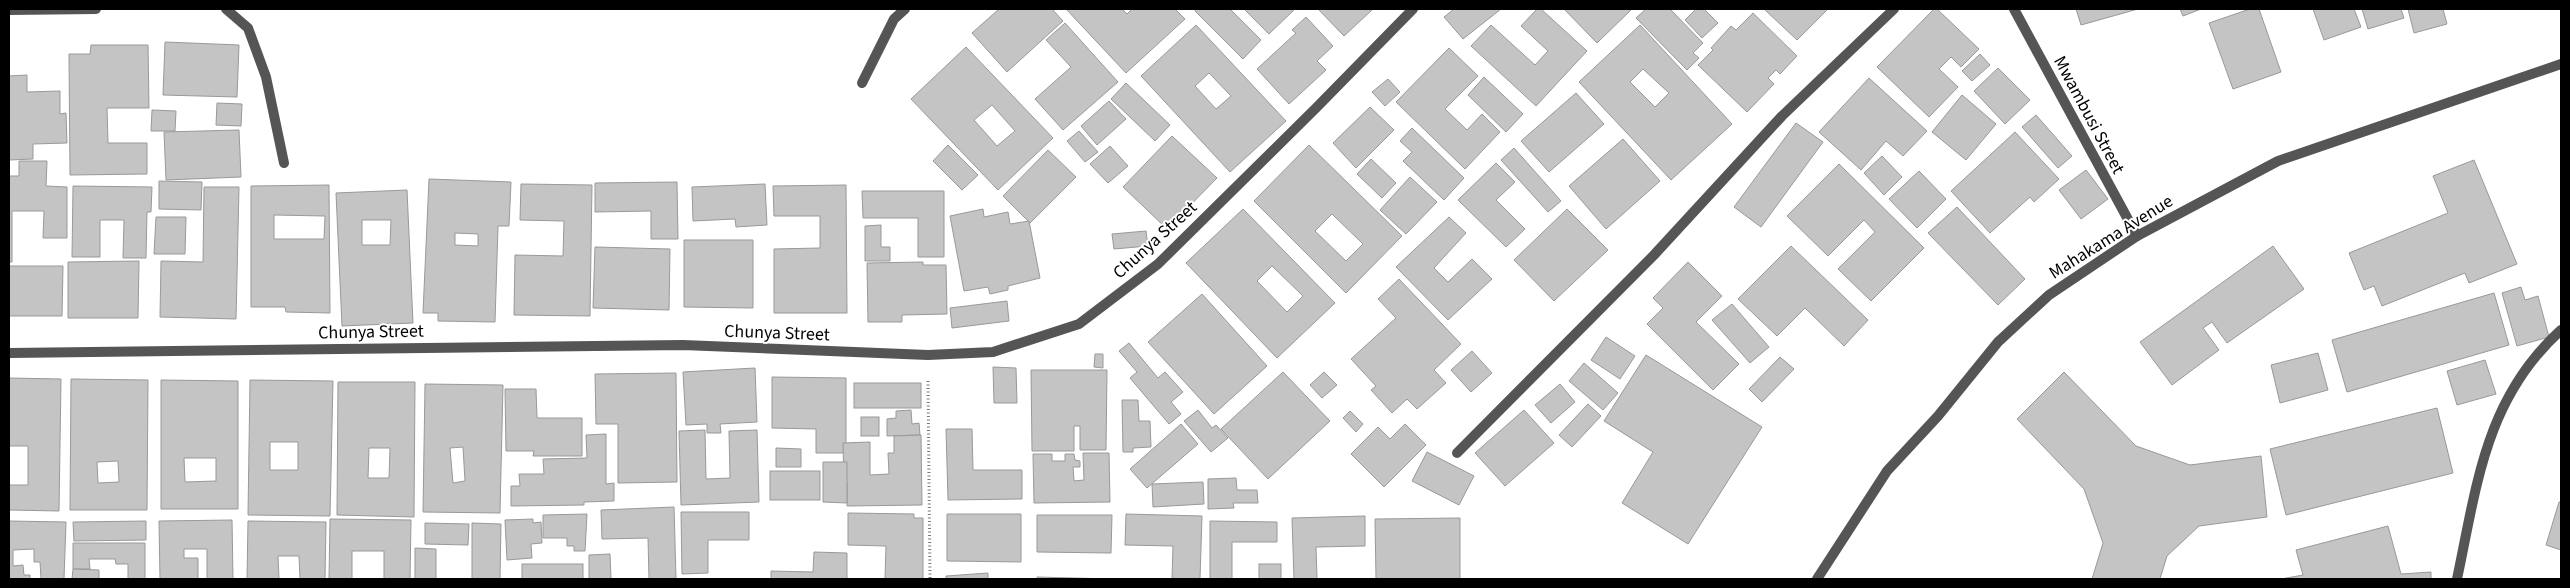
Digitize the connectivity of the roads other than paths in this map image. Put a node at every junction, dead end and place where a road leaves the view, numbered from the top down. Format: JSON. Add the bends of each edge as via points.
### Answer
{"nodes":[{"id":1,"x":96,"y":9,"type":"edge"},
{"id":2,"x":226,"y":9,"type":"edge"},
{"id":3,"x":905,"y":9,"type":"edge"},
{"id":4,"x":1413,"y":9,"type":"edge"},
{"id":5,"x":1894,"y":9,"type":"edge"},
{"id":6,"x":2014,"y":9,"type":"edge"},
{"id":7,"x":9,"y":10,"type":"edge"},
{"id":8,"x":2561,"y":64,"type":"edge"},
{"id":9,"x":862,"y":83,"type":"dead end"},
{"id":10,"x":284,"y":163,"type":"dead end"},
{"id":11,"x":2136,"y":236,"type":"junction"},
{"id":12,"x":2561,"y":330,"type":"edge"},
{"id":13,"x":9,"y":353,"type":"edge"},
{"id":14,"x":1457,"y":453,"type":"dead end"},
{"id":15,"x":1817,"y":579,"type":"edge"},
{"id":16,"x":2457,"y":579,"type":"edge"}],
"edges":[{"from":1,"to":7,"type":"street"},
{"from":2,"to":10,"type":"street","via":[[248,28],[266,77]]},
{"from":3,"to":9,"type":"street","via":[[894,19]]},
{"from":4,"to":13,"type":"street","name":"Chunya Street","via":[[1158,264],[1079,324],[993,352],[928,355],[683,345]]},
{"from":5,"to":14,"type":"street","via":[[1782,116],[1654,255]]},
{"from":6,"to":11,"type":"street","name":"Mwambusi Street"},
{"from":8,"to":11,"type":"street","name":"Mahakama Avenue","via":[[2278,161]]},
{"from":11,"to":15,"type":"street","name":"Mahakama Avenue","via":[[2050,295],[1998,342],[1887,472]]},
{"from":12,"to":16,"type":"street","via":[[2507,397],[2482,460]]}]}
